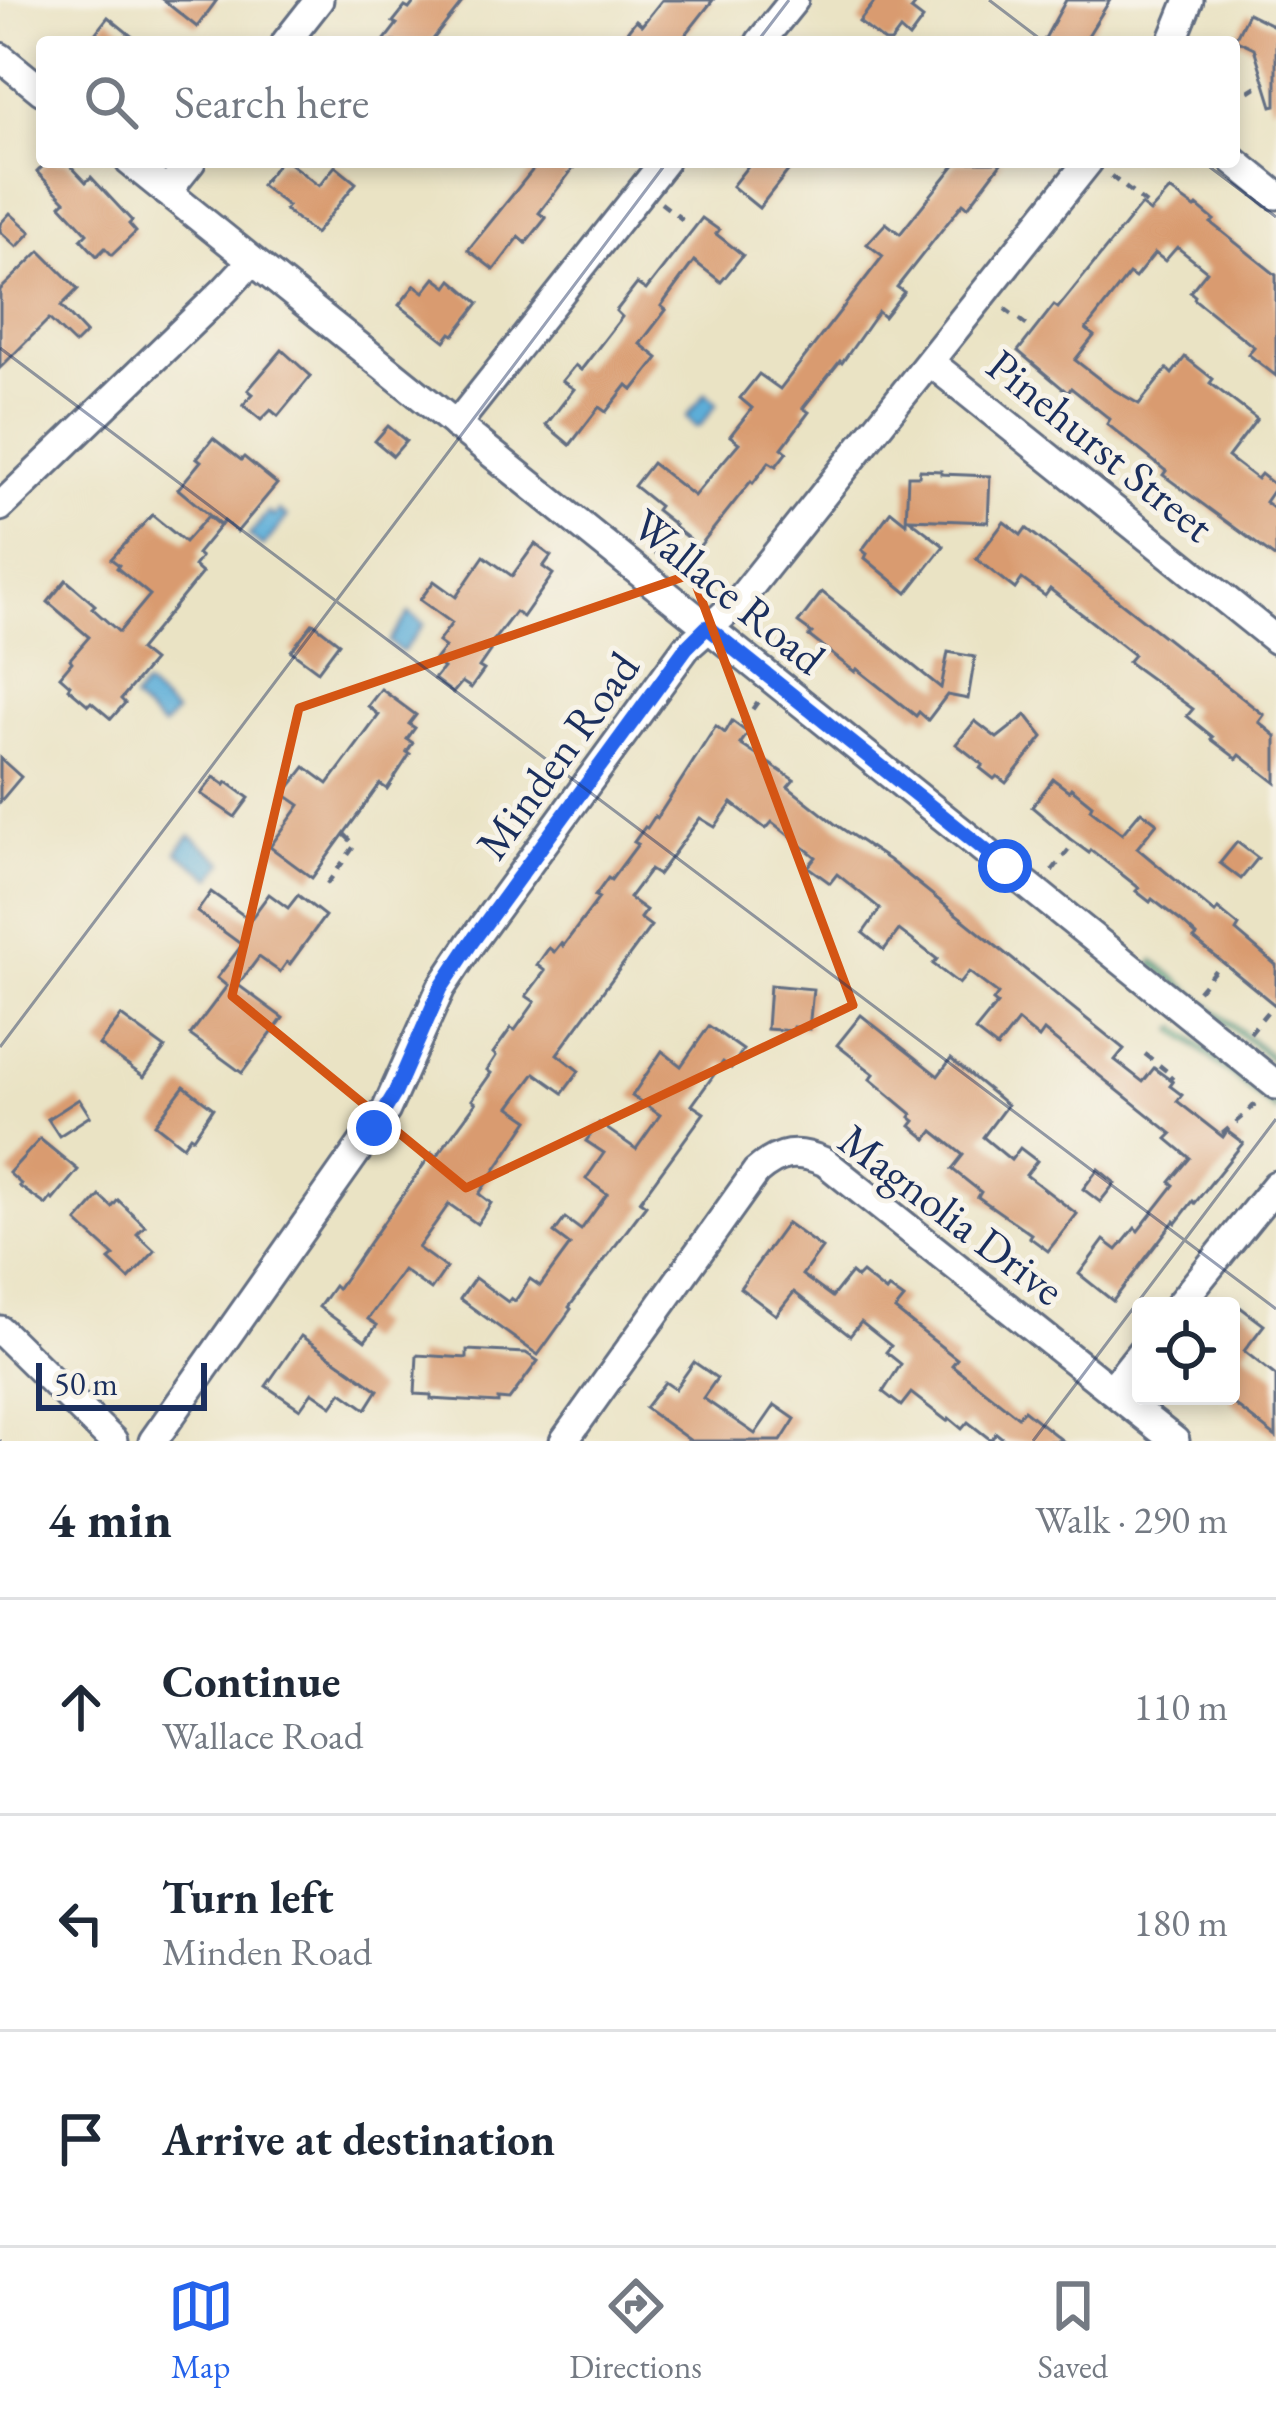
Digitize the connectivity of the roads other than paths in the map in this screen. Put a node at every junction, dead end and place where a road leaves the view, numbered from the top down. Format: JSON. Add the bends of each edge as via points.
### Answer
{"nodes":[{"id":1,"x":319,"y":0,"type":"edge"},
{"id":2,"x":794,"y":0,"type":"edge"},
{"id":3,"x":1189,"y":0,"type":"edge"},
{"id":4,"x":291,"y":36,"type":"edge"},
{"id":5,"x":765,"y":36,"type":"edge"},
{"id":6,"x":1174,"y":36,"type":"edge"},
{"id":7,"x":0,"y":57,"type":"edge"},
{"id":8,"x":36,"y":86,"type":"edge"},
{"id":9,"x":1240,"y":166,"type":"edge"},
{"id":10,"x":137,"y":168,"type":"edge"},
{"id":11,"x":186,"y":168,"type":"edge"},
{"id":12,"x":659,"y":168,"type":"edge"},
{"id":13,"x":1100,"y":169,"type":"edge"},
{"id":14,"x":167,"y":192,"type":"junction"},
{"id":15,"x":1276,"y":195,"type":"edge"},
{"id":16,"x":251,"y":262,"type":"junction"},
{"id":17,"x":929,"y":362,"type":"junction"},
{"id":18,"x":456,"y":424,"type":"junction"},
{"id":19,"x":0,"y":507,"type":"edge"},
{"id":20,"x":707,"y":627,"type":"junction"},
{"id":21,"x":1276,"y":640,"type":"edge"},
{"id":22,"x":1267,"y":1093,"type":"edge"},
{"id":23,"x":1276,"y":1185,"type":"edge"},
{"id":24,"x":1185,"y":1297,"type":"edge"},
{"id":25,"x":0,"y":1330,"type":"edge"},
{"id":26,"x":1132,"y":1363,"type":"edge"},
{"id":27,"x":1111,"y":1390,"type":"junction"},
{"id":28,"x":113,"y":1441,"type":"edge"},
{"id":29,"x":153,"y":1441,"type":"edge"},
{"id":30,"x":564,"y":1441,"type":"edge"},
{"id":31,"x":1175,"y":1441,"type":"edge"}],
"edges":[{"from":1,"to":4,"type":"street"},
{"from":2,"to":5,"type":"street"},
{"from":3,"to":6,"type":"street"},
{"from":7,"to":8,"type":"street"},
{"from":9,"to":15,"type":"street"},
{"from":10,"to":14,"type":"street","name":"Wallace Road"},
{"from":11,"to":14,"type":"street"},
{"from":12,"to":18,"type":"street"},
{"from":13,"to":17,"type":"street","name":"Minden Road"},
{"from":14,"to":16,"type":"street","name":"Wallace Road"},
{"from":16,"to":18,"type":"street","name":"Wallace Road"},
{"from":16,"to":19,"type":"street"},
{"from":17,"to":20,"type":"street","name":"Minden Road","via":[[738,602]]},
{"from":17,"to":21,"type":"street","name":"Pinehurst Street"},
{"from":18,"to":20,"type":"street","name":"Wallace Road"},
{"from":20,"to":22,"type":"street","name":"Wallace Road"},
{"from":20,"to":29,"type":"street","name":"Minden Road","via":[[471,943],[441,988],[386,1110]]},
{"from":23,"to":24,"type":"street"},
{"from":25,"to":28,"type":"street"},
{"from":26,"to":27,"type":"street"},
{"from":27,"to":30,"type":"street","name":"Magnolia Drive","via":[[786,1139]]},
{"from":27,"to":31,"type":"street","name":"Magnolia Drive"}]}
